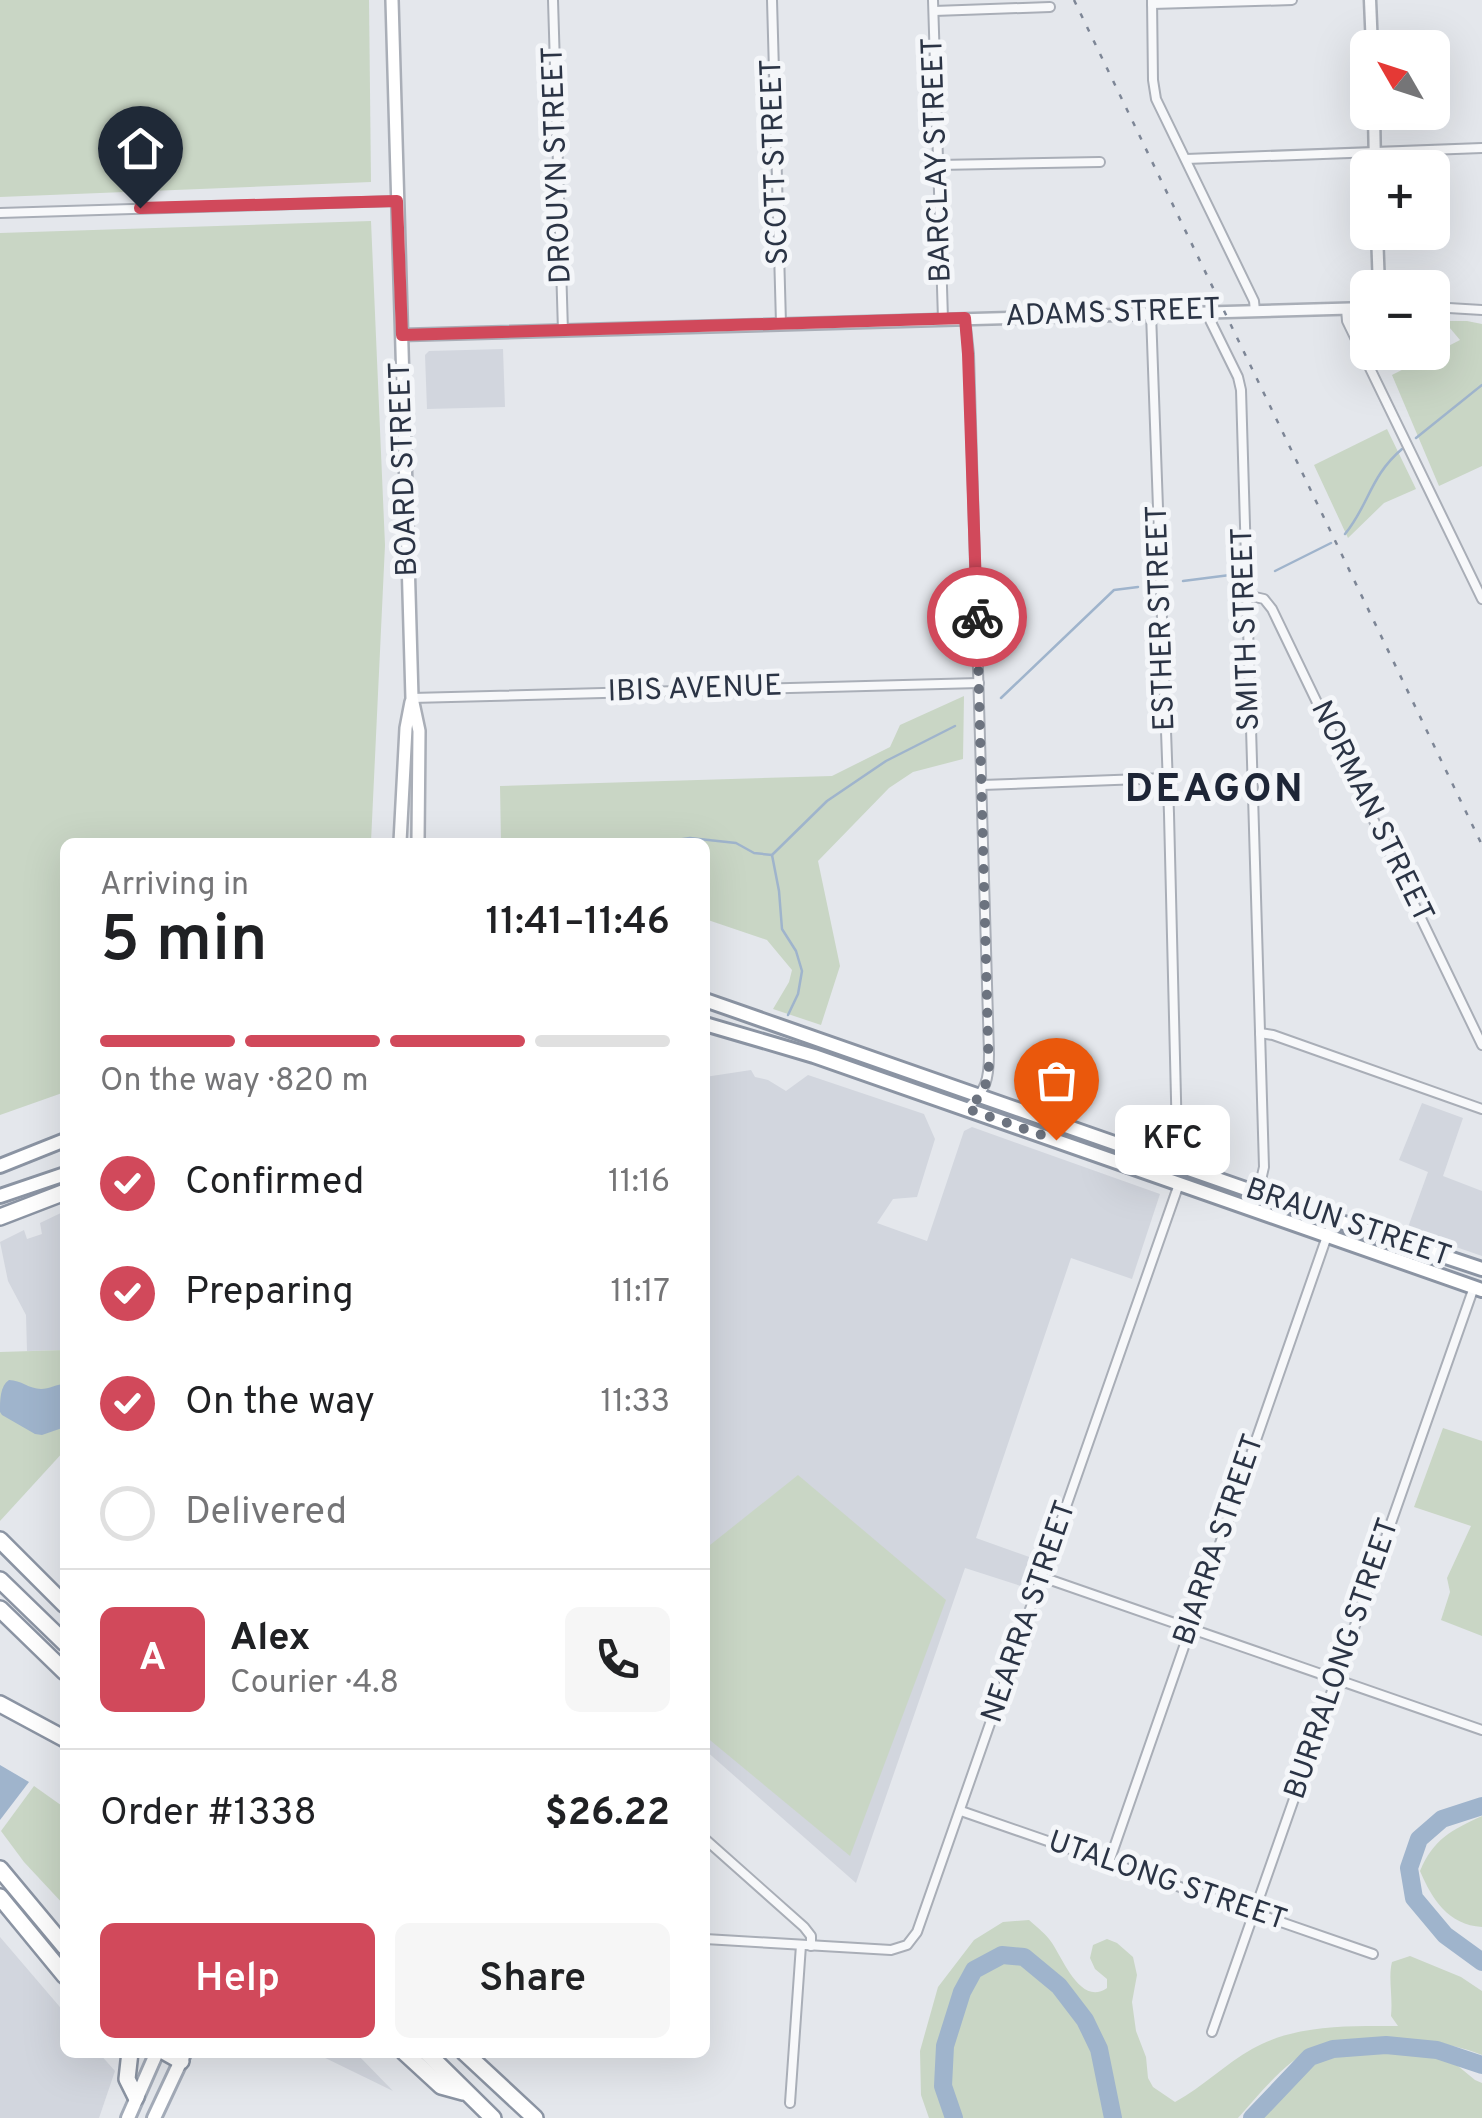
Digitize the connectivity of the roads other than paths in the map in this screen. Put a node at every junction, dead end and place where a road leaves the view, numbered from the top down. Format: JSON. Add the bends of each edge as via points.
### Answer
{"nodes":[{"id":1,"x":392,"y":0,"type":"edge"},
{"id":2,"x":553,"y":0,"type":"edge"},
{"id":3,"x":772,"y":0,"type":"edge"},
{"id":4,"x":934,"y":0,"type":"edge"},
{"id":5,"x":1292,"y":0,"type":"edge"},
{"id":6,"x":1370,"y":0,"type":"edge"},
{"id":7,"x":1152,"y":2,"type":"edge"},
{"id":8,"x":1050,"y":8,"type":"dead end"},
{"id":9,"x":934,"y":11,"type":"junction"},
{"id":10,"x":1371,"y":30,"type":"edge"},
{"id":11,"x":1482,"y":148,"type":"edge"},
{"id":12,"x":1439,"y":150,"type":"edge"},
{"id":13,"x":1350,"y":154,"type":"edge"},
{"id":14,"x":1186,"y":159,"type":"junction"},
{"id":15,"x":1100,"y":162,"type":"dead end"},
{"id":16,"x":938,"y":165,"type":"junction"},
{"id":17,"x":397,"y":201,"type":"junction"},
{"id":18,"x":0,"y":212,"type":"edge"},
{"id":19,"x":1346,"y":308,"type":"junction"},
{"id":20,"x":1350,"y":308,"type":"edge"},
{"id":21,"x":1450,"y":308,"type":"edge"},
{"id":22,"x":1482,"y":310,"type":"edge"},
{"id":23,"x":1255,"y":311,"type":"junction"},
{"id":24,"x":1206,"y":312,"type":"junction"},
{"id":25,"x":1152,"y":314,"type":"junction"},
{"id":26,"x":965,"y":318,"type":"junction"},
{"id":27,"x":943,"y":319,"type":"junction"},
{"id":28,"x":781,"y":324,"type":"junction"},
{"id":29,"x":563,"y":331,"type":"junction"},
{"id":30,"x":402,"y":335,"type":"junction"},
{"id":31,"x":1246,"y":595,"type":"junction"},
{"id":32,"x":1482,"y":599,"type":"edge"},
{"id":33,"x":979,"y":682,"type":"junction"},
{"id":34,"x":412,"y":698,"type":"junction"},
{"id":35,"x":1167,"y":778,"type":"junction"},
{"id":36,"x":982,"y":784,"type":"junction"},
{"id":37,"x":400,"y":838,"type":"edge"},
{"id":38,"x":418,"y":838,"type":"edge"},
{"id":39,"x":710,"y":1002,"type":"edge"},
{"id":40,"x":710,"y":1025,"type":"edge"},
{"id":41,"x":1260,"y":1034,"type":"junction"},
{"id":42,"x":1482,"y":1045,"type":"edge"},
{"id":43,"x":981,"y":1095,"type":"junction"},
{"id":44,"x":968,"y":1109,"type":"junction"},
{"id":45,"x":1482,"y":1109,"type":"edge"},
{"id":46,"x":60,"y":1142,"type":"edge"},
{"id":47,"x":1171,"y":1162,"type":"junction"},
{"id":48,"x":0,"y":1166,"type":"edge"},
{"id":49,"x":60,"y":1176,"type":"edge"},
{"id":50,"x":1180,"y":1184,"type":"junction"},
{"id":51,"x":1258,"y":1193,"type":"junction"},
{"id":52,"x":60,"y":1194,"type":"edge"},
{"id":53,"x":0,"y":1196,"type":"edge"},
{"id":54,"x":0,"y":1217,"type":"edge"},
{"id":55,"x":1333,"y":1220,"type":"junction"},
{"id":56,"x":1327,"y":1236,"type":"junction"},
{"id":57,"x":1482,"y":1269,"type":"edge"},
{"id":58,"x":1478,"y":1288,"type":"edge"},
{"id":59,"x":0,"y":1540,"type":"edge"},
{"id":60,"x":1042,"y":1577,"type":"junction"},
{"id":61,"x":0,"y":1580,"type":"edge"},
{"id":62,"x":60,"y":1600,"type":"edge"},
{"id":63,"x":0,"y":1609,"type":"edge"},
{"id":64,"x":0,"y":1625,"type":"edge"},
{"id":65,"x":1190,"y":1628,"type":"junction"},
{"id":66,"x":23,"y":1630,"type":"junction"},
{"id":67,"x":60,"y":1637,"type":"edge"},
{"id":68,"x":60,"y":1667,"type":"edge"},
{"id":69,"x":1336,"y":1679,"type":"junction"},
{"id":70,"x":0,"y":1704,"type":"edge"},
{"id":71,"x":1482,"y":1730,"type":"edge"},
{"id":72,"x":60,"y":1736,"type":"edge"},
{"id":73,"x":960,"y":1811,"type":"junction"},
{"id":74,"x":710,"y":1844,"type":"edge"},
{"id":75,"x":1109,"y":1862,"type":"junction"},
{"id":76,"x":0,"y":1869,"type":"edge"},
{"id":77,"x":0,"y":1897,"type":"edge"},
{"id":78,"x":1254,"y":1912,"type":"junction"},
{"id":79,"x":710,"y":1939,"type":"edge"},
{"id":80,"x":60,"y":1941,"type":"edge"},
{"id":81,"x":806,"y":1945,"type":"junction"},
{"id":82,"x":1373,"y":1954,"type":"dead end"},
{"id":83,"x":60,"y":1970,"type":"edge"},
{"id":84,"x":1212,"y":2032,"type":"dead end"},
{"id":85,"x":129,"y":2058,"type":"edge"},
{"id":86,"x":154,"y":2058,"type":"edge"},
{"id":87,"x":183,"y":2058,"type":"edge"},
{"id":88,"x":411,"y":2058,"type":"edge"},
{"id":89,"x":432,"y":2058,"type":"edge"},
{"id":90,"x":471,"y":2058,"type":"edge"},
{"id":91,"x":467,"y":2094,"type":"junction"},
{"id":92,"x":136,"y":2097,"type":"junction"},
{"id":93,"x":790,"y":2102,"type":"dead end"},
{"id":94,"x":128,"y":2118,"type":"edge"},
{"id":95,"x":154,"y":2118,"type":"edge"},
{"id":96,"x":494,"y":2118,"type":"edge"},
{"id":97,"x":536,"y":2118,"type":"edge"}],
"edges":[{"from":1,"to":17,"type":"main road","name":"BOARD STREET"},
{"from":2,"to":29,"type":"street","name":"DROUYN STREET"},
{"from":3,"to":28,"type":"street","name":"SCOTT STREET"},
{"from":4,"to":9,"type":"street","name":"BARCLAY STREET"},
{"from":5,"to":7,"type":"street"},
{"from":6,"to":10,"type":"street"},
{"from":7,"to":14,"type":"street","via":[[1154,90]]},
{"from":8,"to":9,"type":"street"},
{"from":9,"to":16,"type":"street","name":"BARCLAY STREET"},
{"from":11,"to":12,"type":"street"},
{"from":13,"to":14,"type":"street"},
{"from":14,"to":23,"type":"street"},
{"from":15,"to":16,"type":"street"},
{"from":16,"to":27,"type":"street","name":"BARCLAY STREET"},
{"from":17,"to":18,"type":"street"},
{"from":17,"to":30,"type":"main road","name":"BOARD STREET"},
{"from":19,"to":20,"type":"street","name":"ADAMS STREET"},
{"from":19,"to":23,"type":"street","name":"ADAMS STREET"},
{"from":19,"to":32,"type":"street"},
{"from":21,"to":22,"type":"street"},
{"from":23,"to":24,"type":"street","name":"ADAMS STREET"},
{"from":24,"to":25,"type":"street","name":"ADAMS STREET"},
{"from":24,"to":31,"type":"street","name":"SMITH STREET","via":[[1241,390]]},
{"from":25,"to":26,"type":"street","name":"ADAMS STREET"},
{"from":25,"to":35,"type":"street","name":"ESTHER STREET"},
{"from":26,"to":27,"type":"street","name":"ADAMS STREET"},
{"from":26,"to":33,"type":"street"},
{"from":27,"to":28,"type":"street","name":"ADAMS STREET"},
{"from":28,"to":29,"type":"street","name":"ADAMS STREET"},
{"from":29,"to":30,"type":"street","name":"ADAMS STREET"},
{"from":30,"to":34,"type":"main road","name":"BOARD STREET"},
{"from":31,"to":41,"type":"street","name":"SMITH STREET"},
{"from":31,"to":42,"type":"street","name":"NORMAN STREET","via":[[1264,599],[1272,609]]},
{"from":33,"to":34,"type":"street","name":"IBIS AVENUE"},
{"from":33,"to":36,"type":"street"},
{"from":34,"to":37,"type":"main road","name":"BOARD STREET"},
{"from":34,"to":38,"type":"main road","name":"BOARD STREET","via":[[419,731]]},
{"from":35,"to":36,"type":"street"},
{"from":35,"to":47,"type":"street","name":"ESTHER STREET","via":[[1177,1139]]},
{"from":36,"to":43,"type":"street","via":[[989,1076]]},
{"from":39,"to":43,"type":"main road","name":"BRAUN STREET"},
{"from":40,"to":44,"type":"main road","name":"BRAUN STREET"},
{"from":41,"to":45,"type":"street"},
{"from":41,"to":51,"type":"street","name":"SMITH STREET","via":[[1264,1167]]},
{"from":43,"to":44,"type":"street"},
{"from":43,"to":47,"type":"main road","name":"BRAUN STREET"},
{"from":44,"to":50,"type":"main road","name":"BRAUN STREET"},
{"from":46,"to":48,"type":"main road"},
{"from":47,"to":51,"type":"main road","name":"BRAUN STREET"},
{"from":49,"to":53,"type":"main road"},
{"from":50,"to":56,"type":"main road","name":"BRAUN STREET"},
{"from":50,"to":60,"type":"street","name":"NEARRA STREET"},
{"from":51,"to":55,"type":"main road","name":"BRAUN STREET"},
{"from":52,"to":54,"type":"highway"},
{"from":55,"to":56,"type":"street","name":"BIARRA STREET"},
{"from":55,"to":57,"type":"main road","name":"BRAUN STREET"},
{"from":56,"to":58,"type":"main road","name":"BRAUN STREET"},
{"from":56,"to":65,"type":"street","name":"BIARRA STREET"},
{"from":58,"to":69,"type":"street","name":"BURRALONG STREET"},
{"from":59,"to":62,"type":"highway"},
{"from":60,"to":65,"type":"street"},
{"from":60,"to":73,"type":"street","name":"NEARRA STREET"},
{"from":61,"to":67,"type":"highway"},
{"from":63,"to":66,"type":"highway"},
{"from":64,"to":66,"type":"highway"},
{"from":65,"to":69,"type":"street"},
{"from":65,"to":75,"type":"street","name":"BIARRA STREET"},
{"from":66,"to":68,"type":"highway"},
{"from":69,"to":71,"type":"street"},
{"from":69,"to":78,"type":"street","name":"BURRALONG STREET"},
{"from":70,"to":72,"type":"highway"},
{"from":73,"to":75,"type":"street","name":"UTALONG STREET"},
{"from":73,"to":81,"type":"street","name":"NEARRA STREET","via":[[918,1932],[907,1945]]},
{"from":74,"to":81,"type":"street","via":[[804,1927],[811,1936]]},
{"from":75,"to":78,"type":"street","name":"UTALONG STREET"},
{"from":76,"to":80,"type":"highway"},
{"from":77,"to":83,"type":"highway"},
{"from":78,"to":82,"type":"street","name":"UTALONG STREET"},
{"from":78,"to":84,"type":"street","name":"BURRALONG STREET"},
{"from":79,"to":81,"type":"street","name":"NEARRA STREET"},
{"from":81,"to":93,"type":"street"},
{"from":85,"to":92,"type":"highway","via":[[127,2079]]},
{"from":86,"to":92,"type":"main road"},
{"from":87,"to":95,"type":"main road"},
{"from":88,"to":91,"type":"highway","via":[[441,2086]]},
{"from":89,"to":91,"type":"highway"},
{"from":90,"to":97,"type":"highway"},
{"from":91,"to":96,"type":"highway"},
{"from":92,"to":94,"type":"main road"}]}
